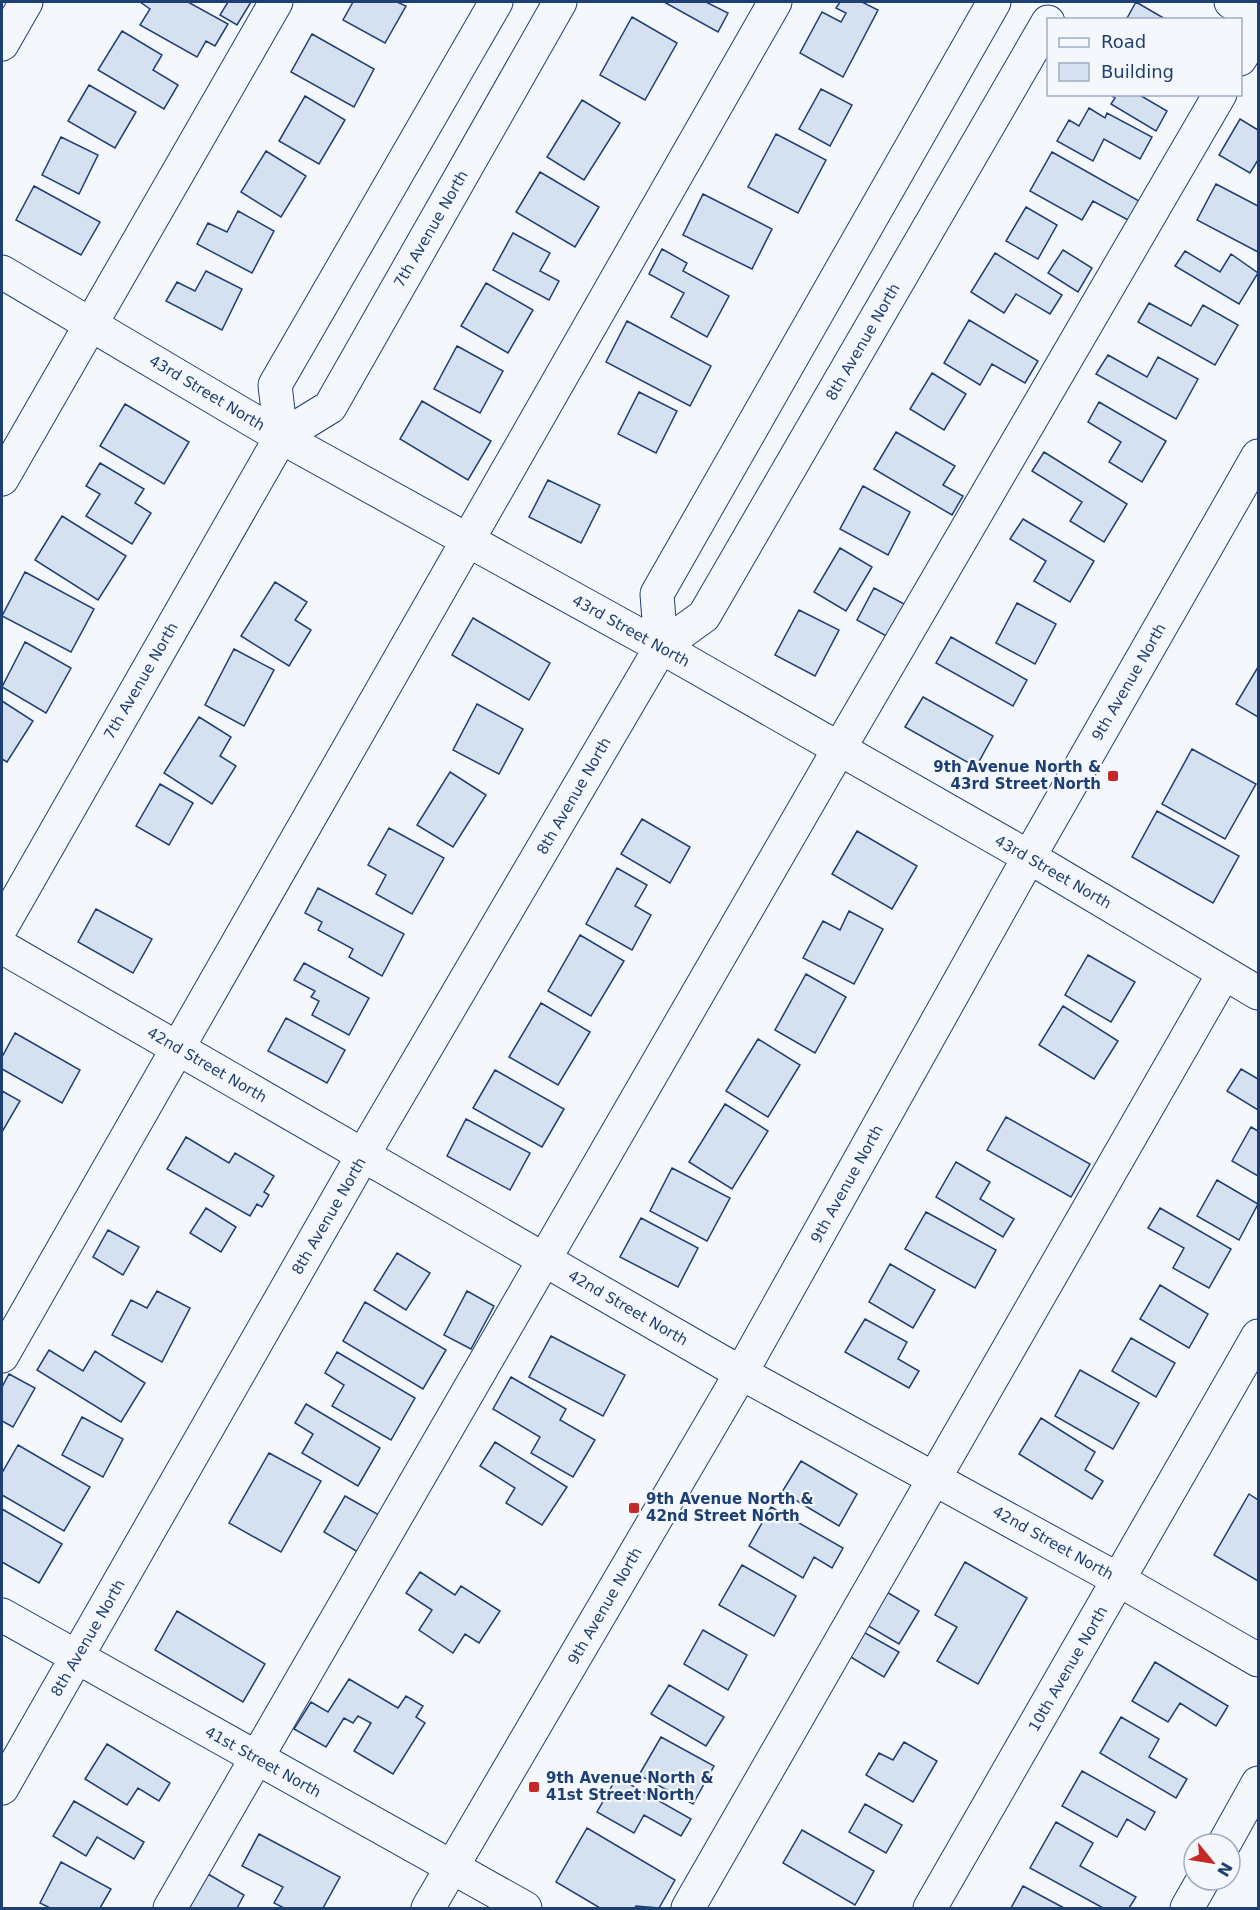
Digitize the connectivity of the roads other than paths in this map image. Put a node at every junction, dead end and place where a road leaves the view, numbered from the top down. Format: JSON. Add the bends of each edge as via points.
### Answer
{"nodes":[{"id":1,"x":26,"y":2,"type":"edge"},
{"id":2,"x":276,"y":2,"type":"edge"},
{"id":3,"x":496,"y":2,"type":"edge"},
{"id":4,"x":560,"y":2,"type":"edge"},
{"id":5,"x":775,"y":2,"type":"edge"},
{"id":6,"x":994,"y":2,"type":"edge"},
{"id":7,"x":1060,"y":2,"type":"edge"},
{"id":8,"x":1231,"y":2,"type":"edge"},
{"id":9,"x":1258,"y":17,"type":"edge"},
{"id":10,"x":1051,"y":18,"type":"edge"},
{"id":11,"x":1047,"y":24,"type":"edge"},
{"id":12,"x":1258,"y":29,"type":"edge"},
{"id":13,"x":2,"y":44,"type":"edge"},
{"id":14,"x":1242,"y":57,"type":"edge"},
{"id":15,"x":1219,"y":96,"type":"edge"},
{"id":16,"x":2,"y":272,"type":"edge"},
{"id":17,"x":91,"y":324,"type":"junction"},
{"id":18,"x":281,"y":437,"type":"junction"},
{"id":19,"x":1258,"y":456,"type":"edge"},
{"id":20,"x":2,"y":479,"type":"edge"},
{"id":21,"x":466,"y":539,"type":"junction"},
{"id":22,"x":661,"y":647,"type":"junction"},
{"id":23,"x":839,"y":748,"type":"junction"},
{"id":24,"x":1029,"y":857,"type":"junction"},
{"id":25,"x":2,"y":926,"type":"edge"},
{"id":26,"x":2,"y":947,"type":"edge"},
{"id":27,"x":1224,"y":973,"type":"junction"},
{"id":28,"x":1258,"y":993,"type":"edge"},
{"id":29,"x":178,"y":1048,"type":"junction"},
{"id":30,"x":363,"y":1155,"type":"junction"},
{"id":31,"x":544,"y":1259,"type":"junction"},
{"id":32,"x":1258,"y":1336,"type":"edge"},
{"id":33,"x":2,"y":1356,"type":"edge"},
{"id":34,"x":741,"y":1373,"type":"junction"},
{"id":35,"x":933,"y":1478,"type":"junction"},
{"id":36,"x":1119,"y":1580,"type":"junction"},
{"id":37,"x":2,"y":1615,"type":"edge"},
{"id":38,"x":76,"y":1658,"type":"junction"},
{"id":39,"x":1258,"y":1660,"type":"edge"},
{"id":40,"x":256,"y":1758,"type":"junction"},
{"id":41,"x":1258,"y":1784,"type":"edge"},
{"id":42,"x":2,"y":1788,"type":"edge"},
{"id":43,"x":1231,"y":1832,"type":"edge"},
{"id":44,"x":453,"y":1866,"type":"junction"},
{"id":45,"x":1196,"y":1892,"type":"edge"},
{"id":46,"x":170,"y":1908,"type":"edge"},
{"id":47,"x":428,"y":1908,"type":"edge"},
{"id":48,"x":525,"y":1908,"type":"edge"},
{"id":49,"x":688,"y":1908,"type":"edge"},
{"id":50,"x":930,"y":1908,"type":"edge"},
{"id":51,"x":1187,"y":1908,"type":"edge"}],
"edges":[{"from":1,"to":13,"type":"street"},
{"from":2,"to":17,"type":"street"},
{"from":3,"to":18,"type":"street","via":[[275,386]]},
{"from":4,"to":18,"type":"street","name":"7th Avenue North","via":[[330,407]]},
{"from":5,"to":21,"type":"street"},
{"from":6,"to":22,"type":"street","via":[[657,594]]},
{"from":7,"to":10,"type":"street","name":"8th Avenue North"},
{"from":8,"to":9,"type":"street"},
{"from":11,"to":22,"type":"street","name":"8th Avenue North","via":[[704,616]]},
{"from":12,"to":14,"type":"street"},
{"from":15,"to":23,"type":"street"},
{"from":16,"to":17,"type":"street","name":"43rd Street North"},
{"from":17,"to":18,"type":"street","name":"43rd Street North"},
{"from":17,"to":20,"type":"street"},
{"from":18,"to":21,"type":"street","name":"43rd Street North"},
{"from":18,"to":25,"type":"street","name":"7th Avenue North"},
{"from":19,"to":24,"type":"street","name":"9th Avenue North"},
{"from":21,"to":22,"type":"street","name":"43rd Street North"},
{"from":21,"to":29,"type":"street"},
{"from":22,"to":23,"type":"street","name":"43rd Street North"},
{"from":22,"to":30,"type":"street","name":"8th Avenue North"},
{"from":23,"to":24,"type":"street","name":"43rd Street North"},
{"from":23,"to":31,"type":"street"},
{"from":24,"to":27,"type":"street","name":"43rd Street North"},
{"from":24,"to":34,"type":"street","name":"9th Avenue North"},
{"from":26,"to":29,"type":"street","name":"42nd Street North"},
{"from":27,"to":28,"type":"street","name":"43rd Street North"},
{"from":27,"to":35,"type":"street"},
{"from":29,"to":30,"type":"street","name":"42nd Street North"},
{"from":29,"to":33,"type":"street"},
{"from":30,"to":31,"type":"street","name":"42nd Street North"},
{"from":30,"to":38,"type":"street","name":"8th Avenue North"},
{"from":31,"to":34,"type":"street","name":"42nd Street North"},
{"from":31,"to":40,"type":"street"},
{"from":32,"to":36,"type":"street","name":"10th Avenue North"},
{"from":34,"to":35,"type":"street","name":"42nd Street North"},
{"from":34,"to":44,"type":"street","name":"9th Avenue North"},
{"from":35,"to":36,"type":"street","name":"42nd Street North"},
{"from":35,"to":49,"type":"street"},
{"from":36,"to":39,"type":"street","name":"42nd Street North"},
{"from":36,"to":50,"type":"street","name":"10th Avenue North"},
{"from":37,"to":38,"type":"street","name":"41st Street North"},
{"from":38,"to":40,"type":"street","name":"41st Street North"},
{"from":38,"to":42,"type":"street","name":"8th Avenue North"},
{"from":40,"to":44,"type":"street","name":"41st Street North"},
{"from":40,"to":46,"type":"street"},
{"from":41,"to":43,"type":"street"},
{"from":44,"to":47,"type":"street","name":"9th Avenue North"},
{"from":44,"to":48,"type":"street","name":"41st Street North"},
{"from":45,"to":51,"type":"street"}]}
